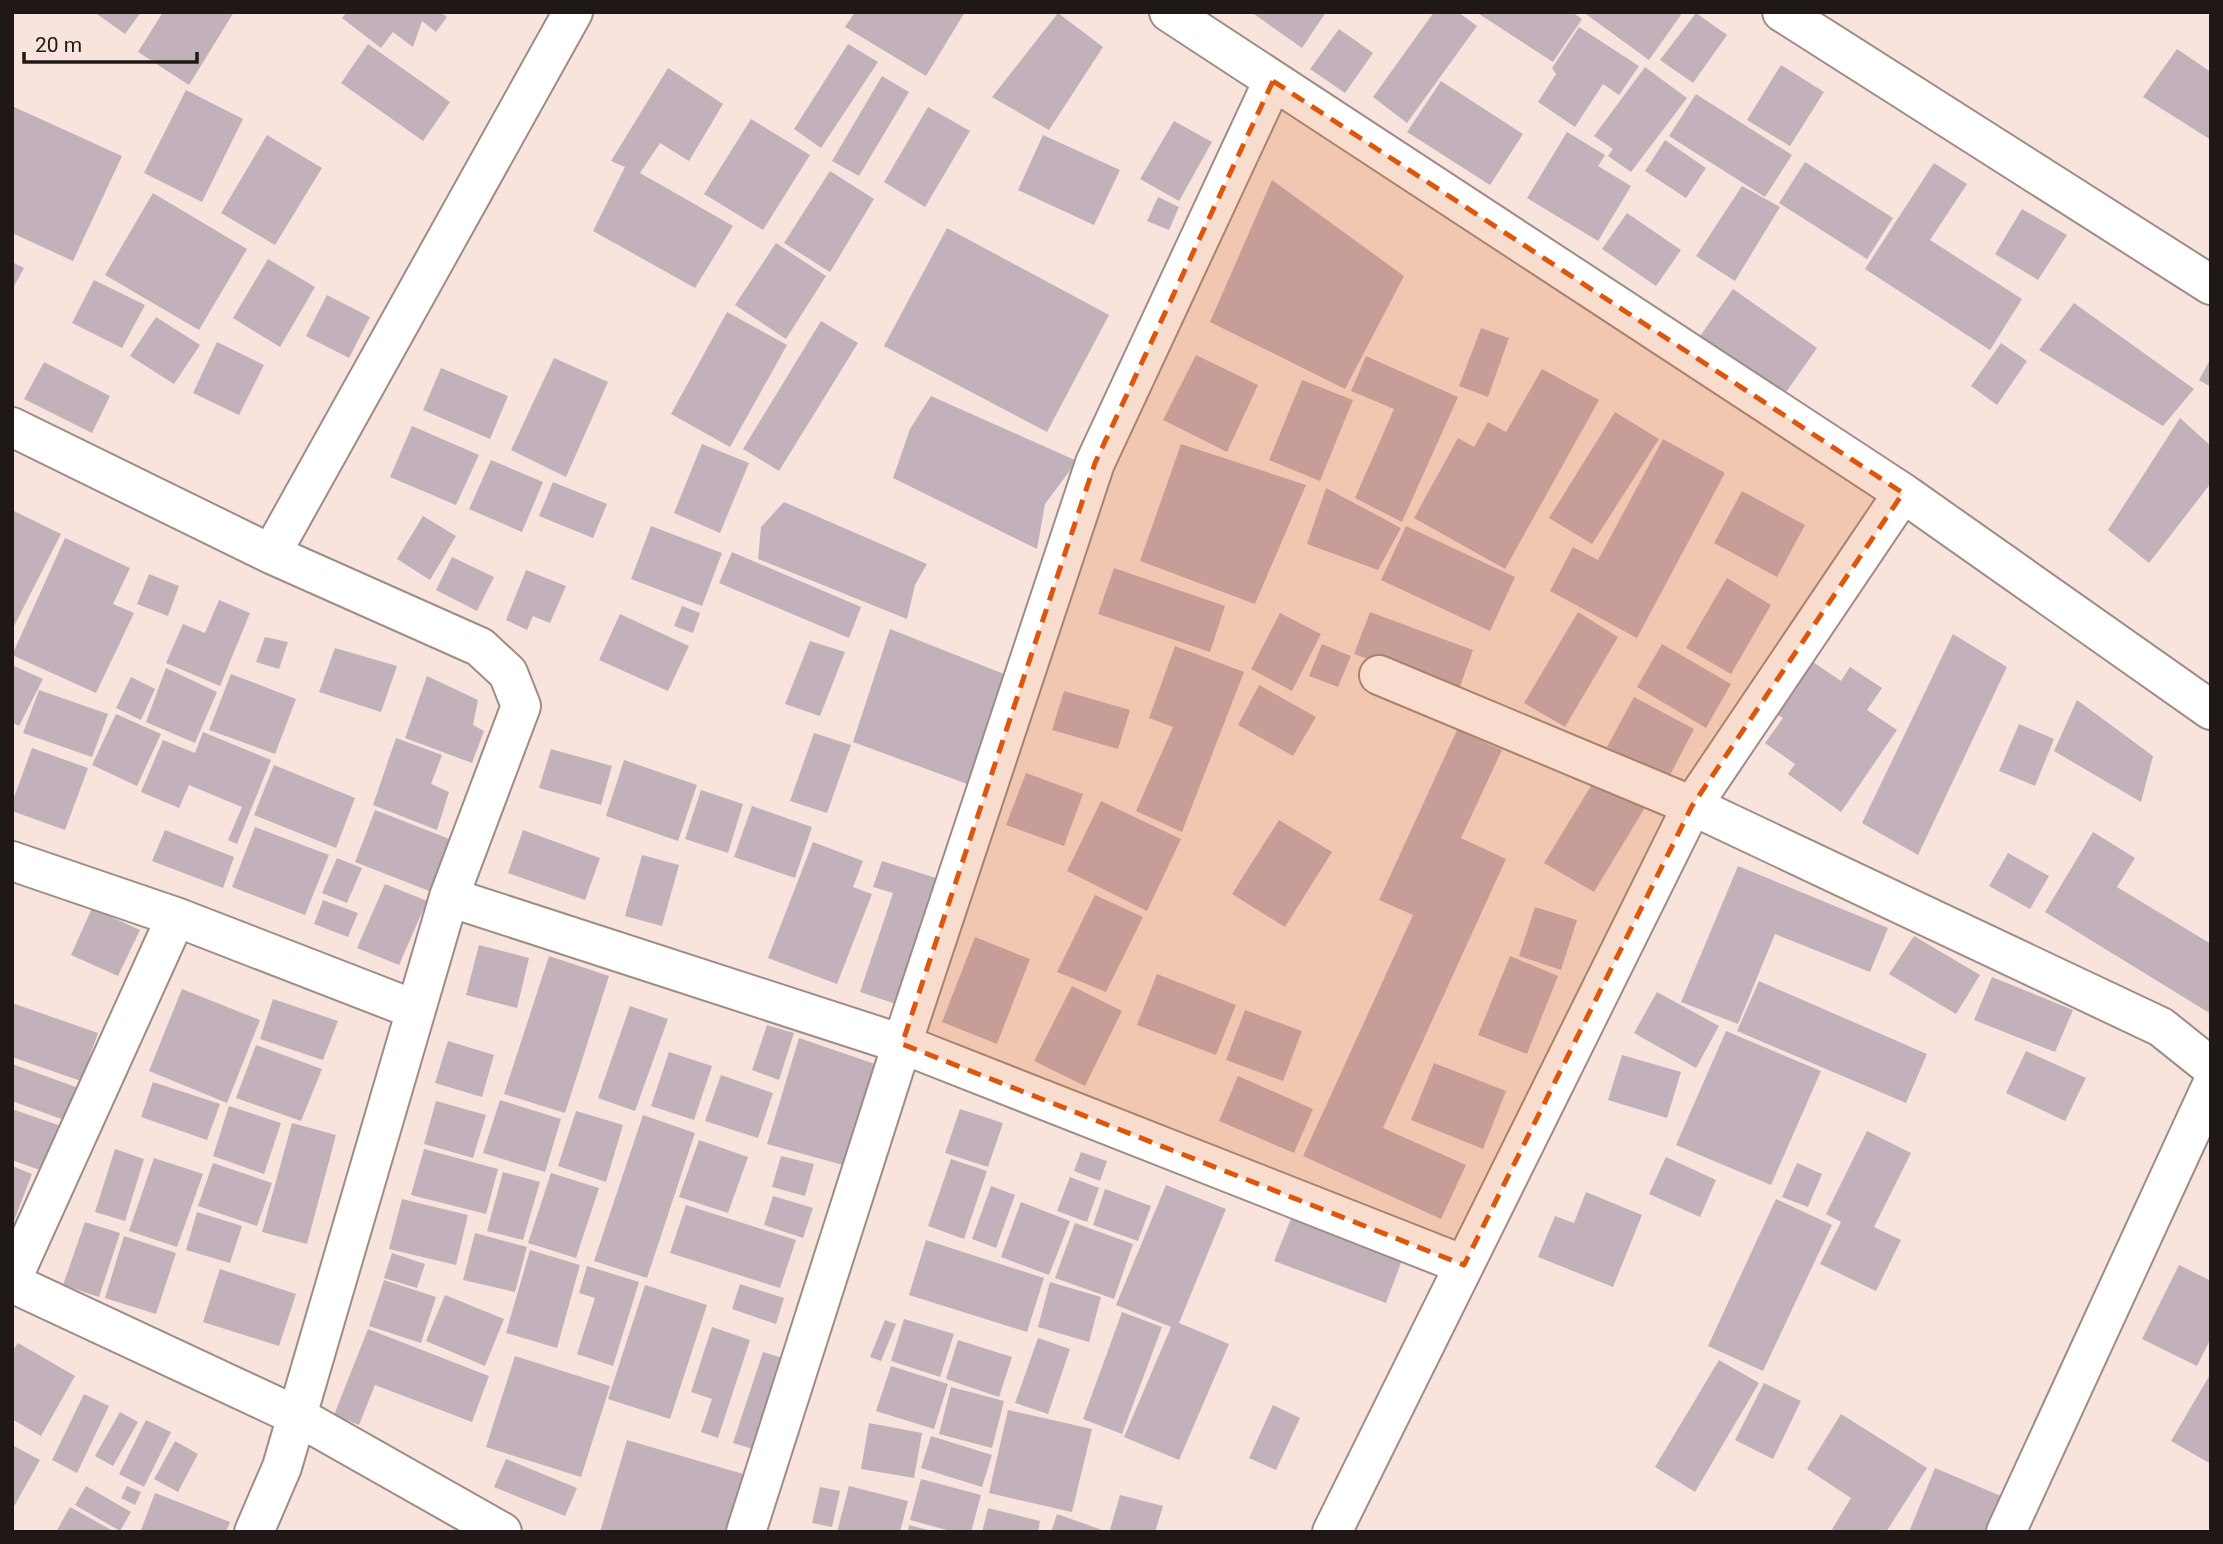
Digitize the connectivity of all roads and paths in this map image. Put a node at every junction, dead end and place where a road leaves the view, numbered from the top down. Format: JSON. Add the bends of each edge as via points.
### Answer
{"nodes":[{"id":1,"x":573,"y":12,"type":"edge"},
{"id":2,"x":1169,"y":12,"type":"edge"},
{"id":3,"x":1782,"y":12,"type":"edge"},
{"id":4,"x":1273,"y":81,"type":"junction"},
{"id":5,"x":2211,"y":285,"type":"edge"},
{"id":6,"x":12,"y":427,"type":"edge"},
{"id":7,"x":1903,"y":493,"type":"junction"},
{"id":8,"x":271,"y":554,"type":"junction"},
{"id":9,"x":1379,"y":675,"type":"dead end"},
{"id":10,"x":2211,"y":710,"type":"edge"},
{"id":11,"x":1692,"y":806,"type":"junction"},
{"id":12,"x":12,"y":861,"type":"edge"},
{"id":13,"x":449,"y":897,"type":"junction"},
{"id":14,"x":176,"y":917,"type":"junction"},
{"id":15,"x":416,"y":1010,"type":"junction"},
{"id":16,"x":902,"y":1044,"type":"junction"},
{"id":17,"x":2211,"y":1067,"type":"edge"},
{"id":18,"x":2211,"y":1087,"type":"edge"},
{"id":19,"x":2198,"y":1147,"type":"edge"},
{"id":20,"x":1464,"y":1265,"type":"junction"},
{"id":21,"x":12,"y":1281,"type":"edge"},
{"id":22,"x":297,"y":1416,"type":"junction"},
{"id":23,"x":254,"y":1532,"type":"edge"},
{"id":24,"x":502,"y":1532,"type":"edge"},
{"id":25,"x":746,"y":1532,"type":"edge"},
{"id":26,"x":1332,"y":1532,"type":"edge"},
{"id":27,"x":2006,"y":1532,"type":"edge"}],
"edges":[{"from":1,"to":8,"type":"street"},
{"from":2,"to":4,"type":"street"},
{"from":3,"to":5,"type":"street"},
{"from":4,"to":7,"type":"street"},
{"from":4,"to":16,"type":"street","via":[[1095,463]]},
{"from":6,"to":8,"type":"street"},
{"from":7,"to":10,"type":"street"},
{"from":7,"to":11,"type":"street"},
{"from":8,"to":13,"type":"street","via":[[480,647],[508,673],[521,706]]},
{"from":9,"to":11,"type":"street"},
{"from":11,"to":17,"type":"street","via":[[2161,1027]]},
{"from":11,"to":20,"type":"street"},
{"from":12,"to":14,"type":"street"},
{"from":13,"to":15,"type":"street"},
{"from":13,"to":16,"type":"street"},
{"from":14,"to":15,"type":"street"},
{"from":14,"to":21,"type":"street"},
{"from":15,"to":22,"type":"street"},
{"from":16,"to":20,"type":"street"},
{"from":16,"to":25,"type":"street"},
{"from":18,"to":19,"type":"street"},
{"from":19,"to":27,"type":"street"},
{"from":20,"to":26,"type":"street"},
{"from":21,"to":22,"type":"street"},
{"from":22,"to":23,"type":"street","via":[[282,1467]]},
{"from":22,"to":24,"type":"street"}]}
